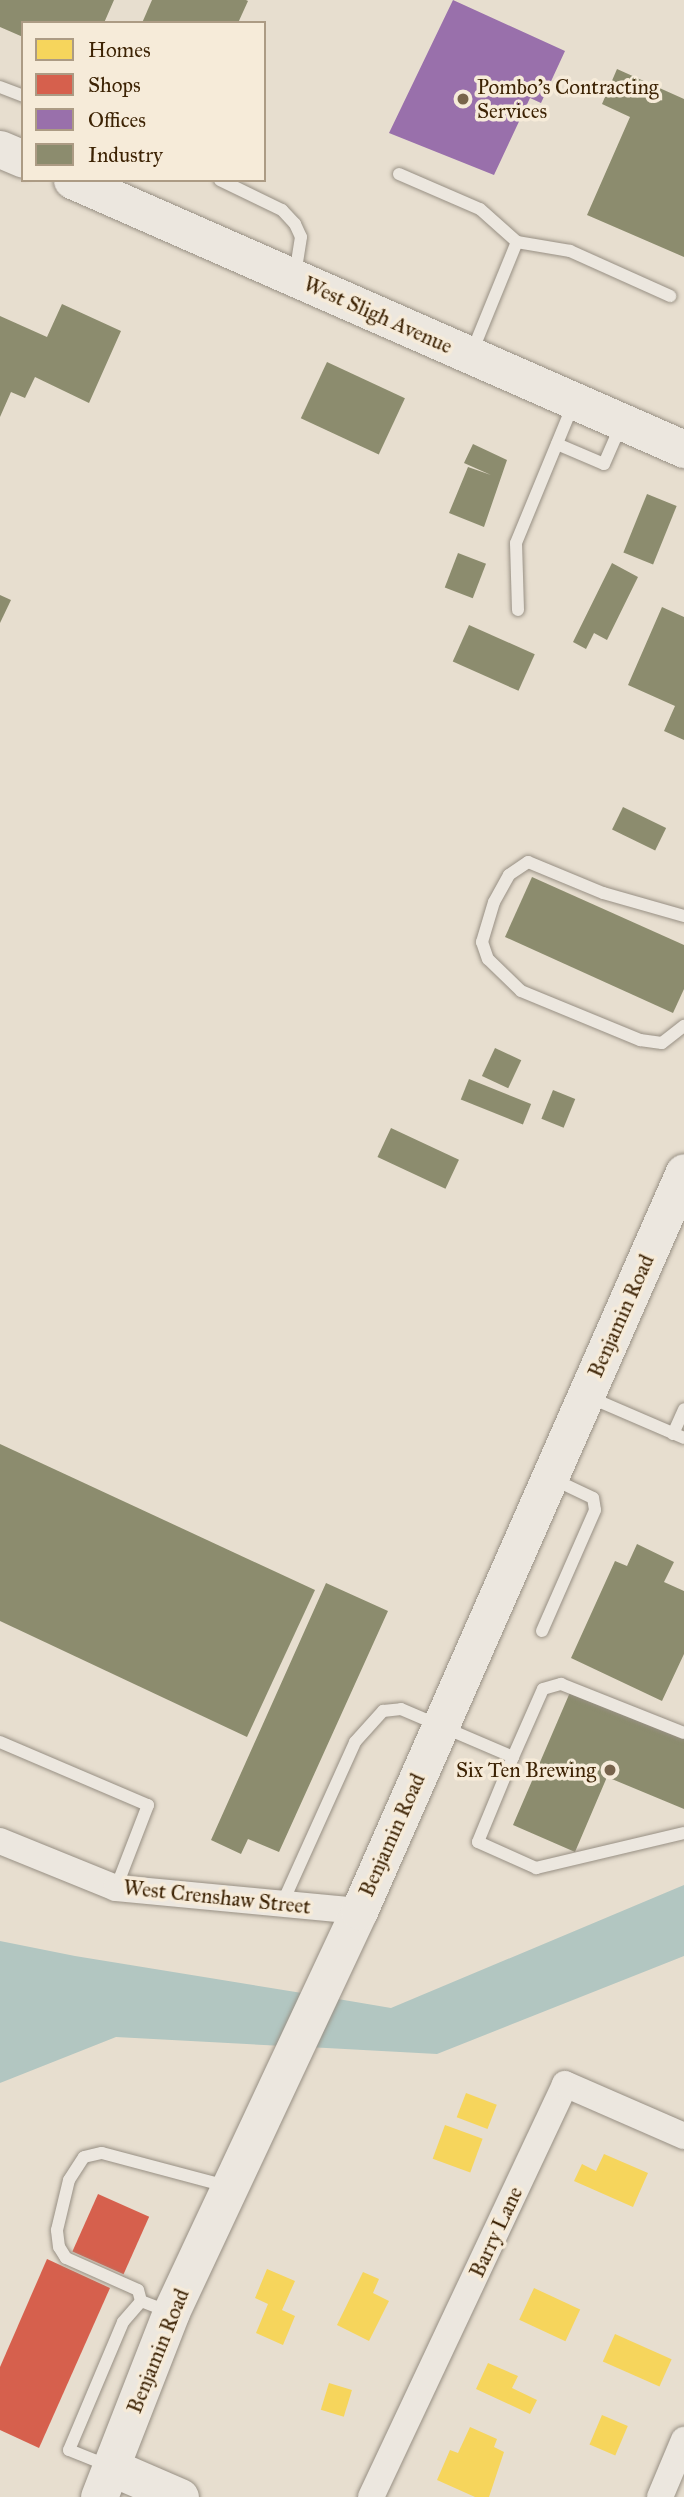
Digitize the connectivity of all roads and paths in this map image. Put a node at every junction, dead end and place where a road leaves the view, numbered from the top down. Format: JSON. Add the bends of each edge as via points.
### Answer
{"nodes":[{"id":1,"x":0,"y":87,"type":"edge"},
{"id":2,"x":21,"y":95,"type":"edge"},
{"id":3,"x":0,"y":149,"type":"edge"},
{"id":4,"x":21,"y":158,"type":"edge"},
{"id":5,"x":399,"y":174,"type":"dead end"},
{"id":6,"x":77,"y":182,"type":"edge"},
{"id":7,"x":224,"y":182,"type":"edge"},
{"id":8,"x":517,"y":242,"type":"junction"},
{"id":9,"x":294,"y":278,"type":"junction"},
{"id":10,"x":670,"y":296,"type":"dead end"},
{"id":11,"x":471,"y":355,"type":"junction"},
{"id":12,"x":574,"y":401,"type":"junction"},
{"id":13,"x":623,"y":422,"type":"junction"},
{"id":14,"x":556,"y":444,"type":"junction"},
{"id":15,"x":684,"y":449,"type":"edge"},
{"id":16,"x":519,"y":610,"type":"dead end"},
{"id":17,"x":684,"y":916,"type":"edge"},
{"id":18,"x":684,"y":1026,"type":"edge"},
{"id":19,"x":684,"y":1172,"type":"edge"},
{"id":20,"x":586,"y":1395,"type":"junction"},
{"id":21,"x":684,"y":1409,"type":"edge"},
{"id":22,"x":679,"y":1436,"type":"edge"},
{"id":23,"x":550,"y":1477,"type":"junction"},
{"id":24,"x":542,"y":1631,"type":"dead end"},
{"id":25,"x":442,"y":1724,"type":"junction"},
{"id":26,"x":684,"y":1732,"type":"edge"},
{"id":27,"x":0,"y":1742,"type":"edge"},
{"id":28,"x":513,"y":1757,"type":"junction"},
{"id":29,"x":684,"y":1833,"type":"edge"},
{"id":30,"x":0,"y":1841,"type":"edge"},
{"id":31,"x":116,"y":1888,"type":"junction"},
{"id":32,"x":282,"y":1904,"type":"junction"},
{"id":33,"x":359,"y":1911,"type":"junction"},
{"id":34,"x":684,"y":2136,"type":"edge"},
{"id":35,"x":230,"y":2187,"type":"junction"},
{"id":36,"x":156,"y":2307,"type":"junction"},
{"id":37,"x":684,"y":2440,"type":"edge"},
{"id":38,"x":106,"y":2482,"type":"edge"},
{"id":39,"x":180,"y":2497,"type":"edge"},
{"id":40,"x":371,"y":2497,"type":"edge"},
{"id":41,"x":660,"y":2497,"type":"edge"}],
"edges":[{"from":1,"to":2,"type":"lane"},
{"from":3,"to":4,"type":"street"},
{"from":5,"to":8,"type":"lane","via":[[480,209]]},
{"from":6,"to":9,"type":"street","name":"West Sligh Avenue"},
{"from":7,"to":9,"type":"lane","via":[[282,210],[295,224],[300,237]]},
{"from":8,"to":10,"type":"lane","via":[[570,251]]},
{"from":8,"to":11,"type":"lane"},
{"from":9,"to":11,"type":"street","name":"West Sligh Avenue"},
{"from":11,"to":12,"type":"street","name":"West Sligh Avenue"},
{"from":12,"to":13,"type":"street","name":"West Sligh Avenue"},
{"from":12,"to":14,"type":"lane"},
{"from":13,"to":14,"type":"lane","via":[[604,464]]},
{"from":13,"to":15,"type":"street","name":"West Sligh Avenue"},
{"from":14,"to":16,"type":"lane","via":[[516,543]]},
{"from":17,"to":18,"type":"lane","via":[[603,893],[528,862],[509,875],[482,942],[488,959],[504,979],[640,1040],[663,1042]]},
{"from":19,"to":20,"type":"street","name":"Benjamin Road"},
{"from":20,"to":22,"type":"lane"},
{"from":20,"to":23,"type":"street","name":"Benjamin Road"},
{"from":21,"to":22,"type":"lane"},
{"from":23,"to":24,"type":"lane","via":[[593,1498],[595,1510]]},
{"from":23,"to":25,"type":"street","name":"Benjamin Road"},
{"from":25,"to":28,"type":"lane"},
{"from":25,"to":32,"type":"lane","via":[[401,1709],[383,1711],[365,1729]]},
{"from":25,"to":33,"type":"street","name":"Benjamin Road"},
{"from":26,"to":28,"type":"lane","via":[[562,1684],[543,1689]]},
{"from":27,"to":31,"type":"lane","via":[[148,1805]]},
{"from":28,"to":29,"type":"lane","via":[[478,1842],[536,1868]]},
{"from":30,"to":31,"type":"street","name":"West Crenshaw Street"},
{"from":31,"to":32,"type":"street","name":"West Crenshaw Street"},
{"from":32,"to":33,"type":"street","name":"West Crenshaw Street"},
{"from":33,"to":35,"type":"street","name":"Benjamin Road"},
{"from":34,"to":40,"type":"street","name":"Barry Lane","via":[[565,2084]]},
{"from":35,"to":36,"type":"street","name":"Benjamin Road"},
{"from":35,"to":36,"type":"lane","via":[[102,2153],[84,2157],[69,2180],[57,2230],[66,2258],[138,2290]]},
{"from":36,"to":38,"type":"street","name":"Benjamin Road"},
{"from":37,"to":41,"type":"street"},
{"from":38,"to":39,"type":"street"}]}
